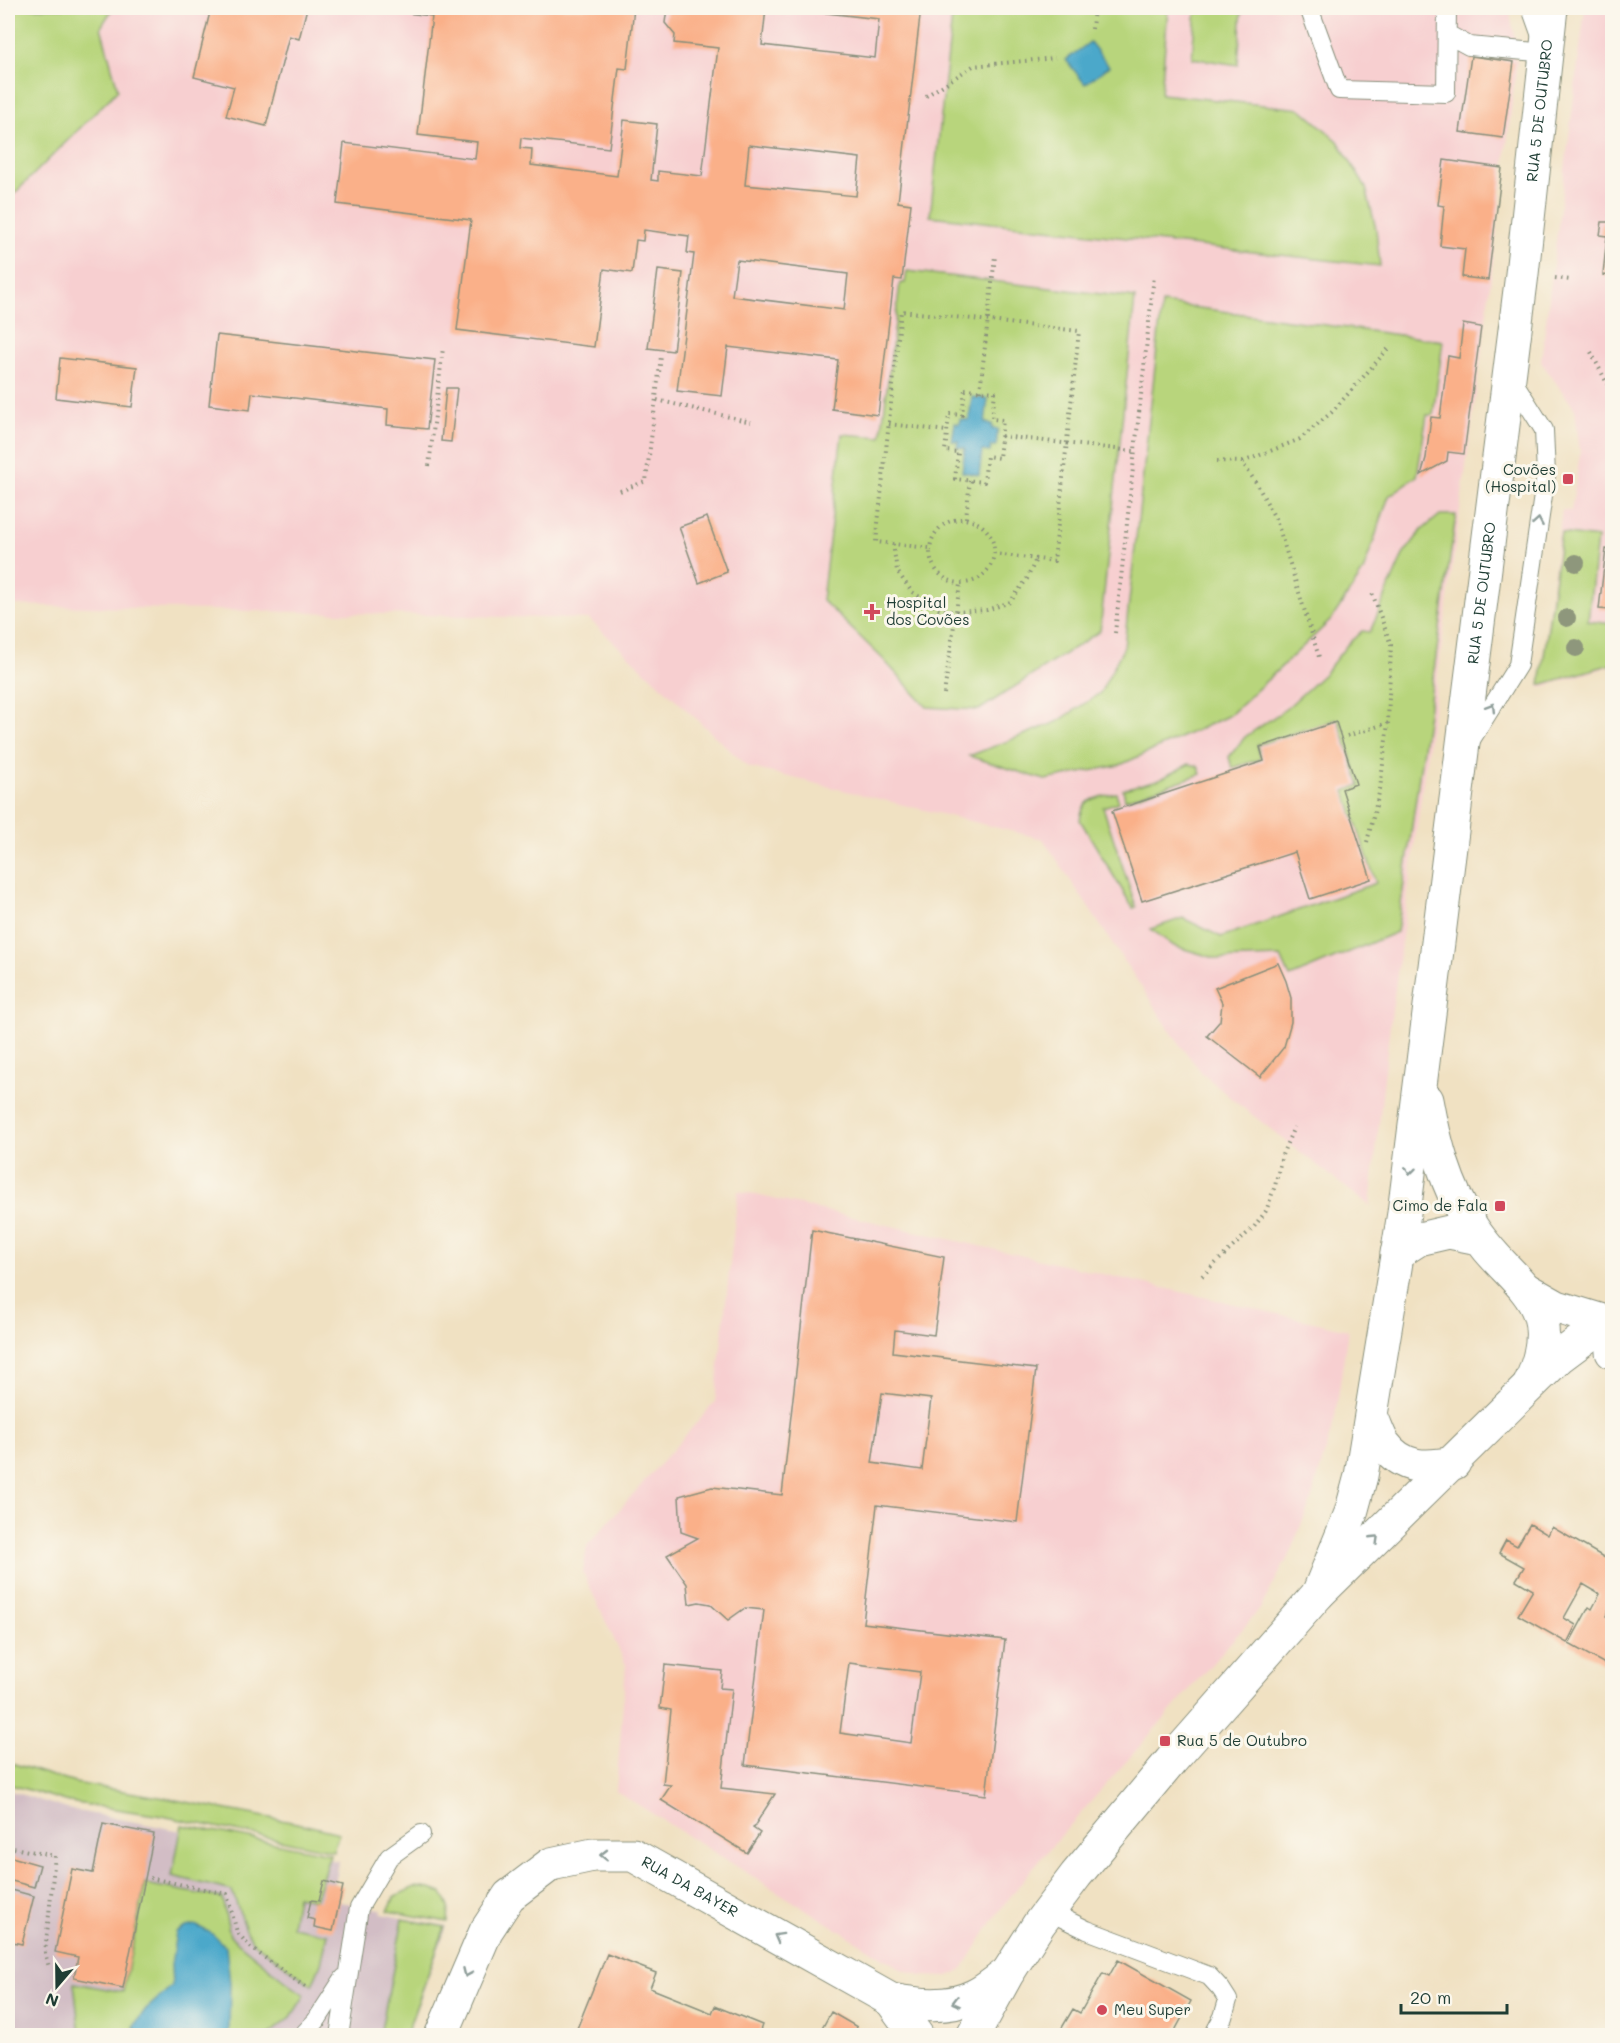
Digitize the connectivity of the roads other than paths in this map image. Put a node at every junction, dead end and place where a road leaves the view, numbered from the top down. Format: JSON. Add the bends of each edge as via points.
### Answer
{"nodes":[{"id":1,"x":1309,"y":8,"type":"edge"},
{"id":2,"x":1447,"y":8,"type":"edge"},
{"id":3,"x":1531,"y":8,"type":"edge"},
{"id":4,"x":1551,"y":8,"type":"edge"},
{"id":5,"x":1447,"y":34,"type":"junction"},
{"id":6,"x":1547,"y":53,"type":"junction"},
{"id":7,"x":1509,"y":375,"type":"junction"},
{"id":8,"x":1460,"y":757,"type":"junction"},
{"id":9,"x":1422,"y":1071,"type":"junction"},
{"id":10,"x":1479,"y":1238,"type":"junction"},
{"id":11,"x":1398,"y":1253,"type":"junction"},
{"id":12,"x":1527,"y":1290,"type":"junction"},
{"id":13,"x":1611,"y":1329,"type":"edge"},
{"id":14,"x":1528,"y":1390,"type":"junction"},
{"id":15,"x":1372,"y":1418,"type":"junction"},
{"id":16,"x":1454,"y":1463,"type":"junction"},
{"id":17,"x":1318,"y":1594,"type":"junction"},
{"id":18,"x":421,"y":1834,"type":"dead end"},
{"id":19,"x":1048,"y":1911,"type":"junction"},
{"id":20,"x":347,"y":1974,"type":"junction"},
{"id":21,"x":1007,"y":1974,"type":"junction"},
{"id":22,"x":891,"y":2000,"type":"junction"},
{"id":23,"x":302,"y":2036,"type":"edge"},
{"id":24,"x":339,"y":2036,"type":"edge"},
{"id":25,"x":441,"y":2036,"type":"edge"},
{"id":26,"x":917,"y":2036,"type":"edge"},
{"id":27,"x":973,"y":2036,"type":"edge"},
{"id":28,"x":1213,"y":2036,"type":"edge"}],
"edges":[{"from":1,"to":5,"type":"lane","via":[[1339,90],[1446,93]]},
{"from":2,"to":5,"type":"lane"},
{"from":3,"to":6,"type":"lane"},
{"from":4,"to":6,"type":"street","name":"RUA 5 DE OUTUBRO"},
{"from":5,"to":6,"type":"lane","via":[[1469,46]]},
{"from":6,"to":7,"type":"street","name":"RUA 5 DE OUTUBRO"},
{"from":7,"to":8,"type":"street","name":"RUA 5 DE OUTUBRO"},
{"from":8,"to":7,"type":"lane","one_way":true,"via":[[1518,665],[1546,475],[1544,430]]},
{"from":8,"to":9,"type":"street","name":"RUA 5 DE OUTUBRO"},
{"from":9,"to":10,"type":"street","name":"RUA 5 DE OUTUBRO","via":[[1434,1137],[1450,1188]]},
{"from":9,"to":11,"type":"street","name":"RUA 5 DE OUTUBRO","one_way":true},
{"from":10,"to":11,"type":"street","via":[[1449,1232],[1419,1239]]},
{"from":10,"to":12,"type":"street"},
{"from":11,"to":15,"type":"street"},
{"from":12,"to":13,"type":"street"},
{"from":12,"to":14,"type":"street","via":[[1544,1333],[1540,1362]]},
{"from":13,"to":14,"type":"street","via":[[1559,1358]]},
{"from":14,"to":16,"type":"street"},
{"from":15,"to":16,"type":"street","via":[[1384,1444],[1404,1463],[1429,1467]]},
{"from":15,"to":17,"type":"street","via":[[1351,1513]]},
{"from":17,"to":16,"type":"street","one_way":true},
{"from":17,"to":19,"type":"street","via":[[1171,1761]]},
{"from":18,"to":20,"type":"lane","via":[[389,1857],[358,1908]]},
{"from":19,"to":21,"type":"street"},
{"from":19,"to":28,"type":"lane","via":[[1209,1977],[1228,2000]]},
{"from":20,"to":23,"type":"lane"},
{"from":20,"to":24,"type":"lane"},
{"from":21,"to":22,"type":"street","name":"RUA DA BAYER","one_way":true,"via":[[973,1997],[948,2004],[918,2005]]},
{"from":21,"to":27,"type":"street"},
{"from":22,"to":25,"type":"street","name":"RUA DA BAYER","one_way":true,"via":[[633,1855],[593,1855],[551,1864],[509,1896],[486,1931]]},
{"from":22,"to":26,"type":"street"}]}
